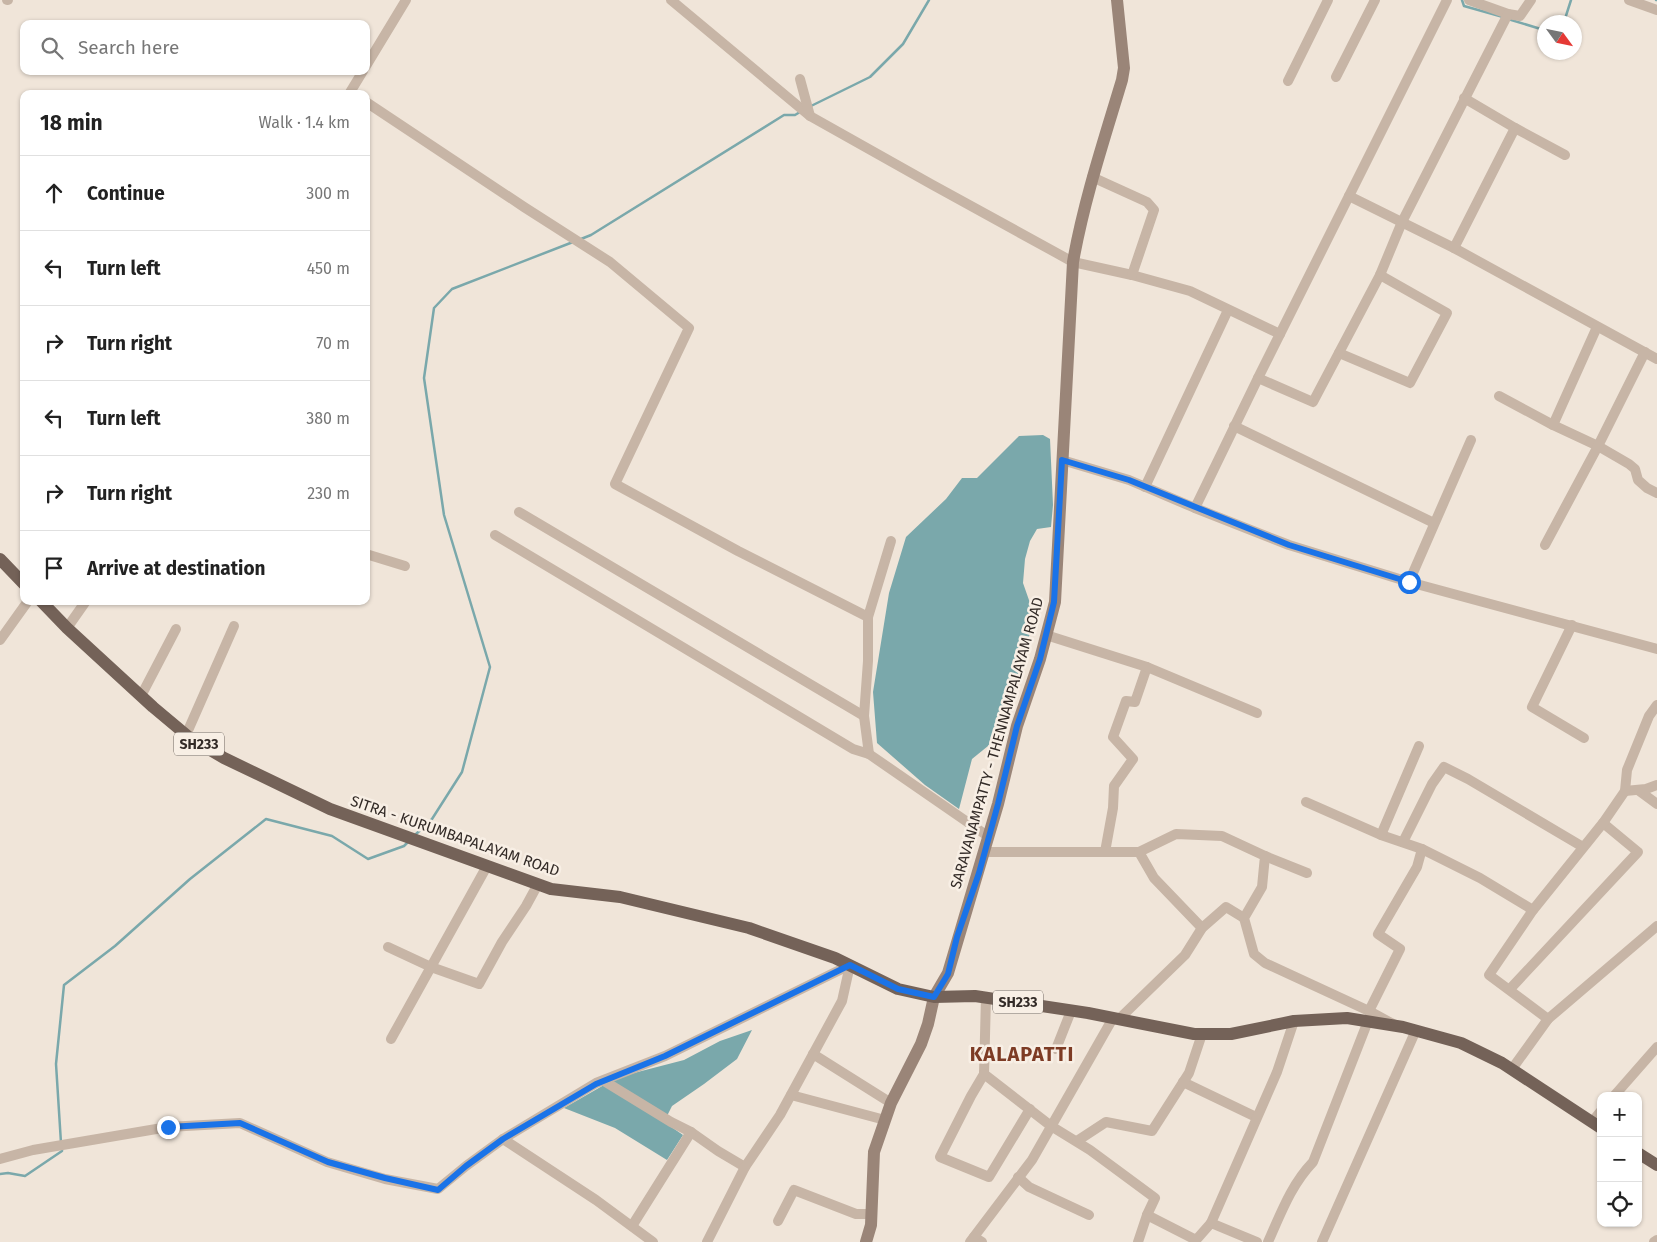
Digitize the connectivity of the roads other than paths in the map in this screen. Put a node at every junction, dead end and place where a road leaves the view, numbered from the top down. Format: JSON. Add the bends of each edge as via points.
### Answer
{"nodes":[{"id":1,"x":406,"y":0,"type":"edge"},
{"id":2,"x":671,"y":0,"type":"edge"},
{"id":3,"x":1117,"y":0,"type":"edge"},
{"id":4,"x":1328,"y":0,"type":"edge"},
{"id":5,"x":1375,"y":0,"type":"edge"},
{"id":6,"x":1447,"y":0,"type":"edge"},
{"id":7,"x":1469,"y":0,"type":"edge"},
{"id":8,"x":1530,"y":0,"type":"edge"},
{"id":9,"x":1629,"y":0,"type":"edge"},
{"id":10,"x":1657,"y":10,"type":"edge"},
{"id":11,"x":1507,"y":17,"type":"junction"},
{"id":12,"x":370,"y":59,"type":"edge"},
{"id":13,"x":361,"y":75,"type":"edge"},
{"id":14,"x":1336,"y":77,"type":"dead end"},
{"id":15,"x":800,"y":79,"type":"dead end"},
{"id":16,"x":1288,"y":81,"type":"dead end"},
{"id":17,"x":353,"y":90,"type":"edge"},
{"id":18,"x":1464,"y":98,"type":"junction"},
{"id":19,"x":370,"y":105,"type":"edge"},
{"id":20,"x":810,"y":115,"type":"junction"},
{"id":21,"x":1515,"y":128,"type":"junction"},
{"id":22,"x":1565,"y":155,"type":"dead end"},
{"id":23,"x":1092,"y":177,"type":"junction"},
{"id":24,"x":1349,"y":196,"type":"junction"},
{"id":25,"x":1402,"y":222,"type":"junction"},
{"id":26,"x":1454,"y":248,"type":"junction"},
{"id":27,"x":1073,"y":262,"type":"junction"},
{"id":28,"x":1132,"y":275,"type":"junction"},
{"id":29,"x":1380,"y":275,"type":"junction"},
{"id":30,"x":1228,"y":310,"type":"junction"},
{"id":31,"x":1597,"y":327,"type":"junction"},
{"id":32,"x":1280,"y":334,"type":"junction"},
{"id":33,"x":1645,"y":352,"type":"junction"},
{"id":34,"x":1339,"y":353,"type":"junction"},
{"id":35,"x":1657,"y":359,"type":"edge"},
{"id":36,"x":1258,"y":378,"type":"junction"},
{"id":37,"x":1499,"y":396,"type":"dead end"},
{"id":38,"x":1234,"y":426,"type":"junction"},
{"id":39,"x":1553,"y":426,"type":"junction"},
{"id":40,"x":1471,"y":440,"type":"dead end"},
{"id":41,"x":1598,"y":446,"type":"junction"},
{"id":42,"x":1062,"y":460,"type":"junction"},
{"id":43,"x":1145,"y":487,"type":"junction"},
{"id":44,"x":1657,"y":493,"type":"edge"},
{"id":45,"x":1195,"y":508,"type":"junction"},
{"id":46,"x":519,"y":512,"type":"dead end"},
{"id":47,"x":1434,"y":524,"type":"junction"},
{"id":48,"x":495,"y":535,"type":"dead end"},
{"id":49,"x":891,"y":541,"type":"dead end"},
{"id":50,"x":1545,"y":545,"type":"dead end"},
{"id":51,"x":370,"y":555,"type":"edge"},
{"id":52,"x":0,"y":559,"type":"edge"},
{"id":53,"x":405,"y":566,"type":"dead end"},
{"id":54,"x":20,"y":580,"type":"edge"},
{"id":55,"x":1409,"y":582,"type":"junction"},
{"id":56,"x":25,"y":605,"type":"edge"},
{"id":57,"x":45,"y":605,"type":"edge"},
{"id":58,"x":83,"y":605,"type":"edge"},
{"id":59,"x":868,"y":617,"type":"junction"},
{"id":60,"x":1572,"y":625,"type":"junction"},
{"id":61,"x":234,"y":626,"type":"dead end"},
{"id":62,"x":67,"y":628,"type":"junction"},
{"id":63,"x":176,"y":629,"type":"dead end"},
{"id":64,"x":1046,"y":635,"type":"junction"},
{"id":65,"x":0,"y":640,"type":"edge"},
{"id":66,"x":1657,"y":649,"type":"edge"},
{"id":67,"x":1147,"y":668,"type":"junction"},
{"id":68,"x":141,"y":696,"type":"junction"},
{"id":69,"x":1657,"y":705,"type":"edge"},
{"id":70,"x":1257,"y":713,"type":"dead end"},
{"id":71,"x":864,"y":716,"type":"junction"},
{"id":72,"x":186,"y":735,"type":"junction"},
{"id":73,"x":1584,"y":738,"type":"dead end"},
{"id":74,"x":1419,"y":746,"type":"dead end"},
{"id":75,"x":870,"y":754,"type":"junction"},
{"id":76,"x":1657,"y":785,"type":"edge"},
{"id":77,"x":1638,"y":790,"type":"junction"},
{"id":78,"x":1625,"y":791,"type":"junction"},
{"id":79,"x":1306,"y":802,"type":"dead end"},
{"id":80,"x":1657,"y":804,"type":"edge"},
{"id":81,"x":1603,"y":824,"type":"junction"},
{"id":82,"x":1381,"y":835,"type":"junction"},
{"id":83,"x":989,"y":837,"type":"junction"},
{"id":84,"x":1403,"y":842,"type":"junction"},
{"id":85,"x":1583,"y":847,"type":"junction"},
{"id":86,"x":1422,"y":849,"type":"junction"},
{"id":87,"x":985,"y":852,"type":"junction"},
{"id":88,"x":1104,"y":852,"type":"junction"},
{"id":89,"x":1139,"y":852,"type":"junction"},
{"id":90,"x":1265,"y":856,"type":"junction"},
{"id":91,"x":487,"y":866,"type":"junction"},
{"id":92,"x":1307,"y":872,"type":"dead end"},
{"id":93,"x":538,"y":884,"type":"junction"},
{"id":94,"x":1532,"y":910,"type":"junction"},
{"id":95,"x":1244,"y":918,"type":"junction"},
{"id":96,"x":1657,"y":926,"type":"edge"},
{"id":97,"x":1202,"y":928,"type":"junction"},
{"id":98,"x":388,"y":947,"type":"dead end"},
{"id":99,"x":850,"y":965,"type":"junction"},
{"id":100,"x":431,"y":967,"type":"junction"},
{"id":101,"x":1510,"y":989,"type":"junction"},
{"id":102,"x":934,"y":997,"type":"junction"},
{"id":103,"x":986,"y":997,"type":"junction"},
{"id":104,"x":1071,"y":1011,"type":"junction"},
{"id":105,"x":1369,"y":1016,"type":"junction"},
{"id":106,"x":1116,"y":1019,"type":"junction"},
{"id":107,"x":1548,"y":1019,"type":"junction"},
{"id":108,"x":1294,"y":1021,"type":"junction"},
{"id":109,"x":1416,"y":1030,"type":"junction"},
{"id":110,"x":1202,"y":1034,"type":"junction"},
{"id":111,"x":391,"y":1039,"type":"dead end"},
{"id":112,"x":1657,"y":1047,"type":"edge"},
{"id":113,"x":1056,"y":1049,"type":"dead end"},
{"id":114,"x":814,"y":1054,"type":"junction"},
{"id":115,"x":1512,"y":1069,"type":"junction"},
{"id":116,"x":984,"y":1074,"type":"junction"},
{"id":117,"x":604,"y":1081,"type":"junction"},
{"id":118,"x":1183,"y":1082,"type":"junction"},
{"id":119,"x":1618,"y":1092,"type":"edge"},
{"id":120,"x":791,"y":1095,"type":"junction"},
{"id":121,"x":891,"y":1102,"type":"junction"},
{"id":122,"x":1030,"y":1109,"type":"junction"},
{"id":123,"x":1256,"y":1117,"type":"junction"},
{"id":124,"x":885,"y":1120,"type":"junction"},
{"id":125,"x":1596,"y":1125,"type":"edge"},
{"id":126,"x":1051,"y":1126,"type":"junction"},
{"id":127,"x":691,"y":1132,"type":"junction"},
{"id":128,"x":503,"y":1139,"type":"junction"},
{"id":129,"x":1076,"y":1141,"type":"junction"},
{"id":130,"x":1642,"y":1156,"type":"edge"},
{"id":131,"x":0,"y":1160,"type":"edge"},
{"id":132,"x":1657,"y":1165,"type":"edge"},
{"id":133,"x":745,"y":1167,"type":"junction"},
{"id":134,"x":1018,"y":1177,"type":"junction"},
{"id":135,"x":872,"y":1214,"type":"junction"},
{"id":136,"x":1089,"y":1215,"type":"dead end"},
{"id":137,"x":1147,"y":1215,"type":"junction"},
{"id":138,"x":778,"y":1221,"type":"dead end"},
{"id":139,"x":1211,"y":1223,"type":"junction"},
{"id":140,"x":632,"y":1226,"type":"junction"},
{"id":141,"x":641,"y":1238,"type":"edge"},
{"id":142,"x":975,"y":1240,"type":"edge"},
{"id":143,"x":1196,"y":1241,"type":"edge"},
{"id":144,"x":653,"y":1242,"type":"edge"},
{"id":145,"x":707,"y":1242,"type":"edge"},
{"id":146,"x":866,"y":1242,"type":"edge"},
{"id":147,"x":1138,"y":1242,"type":"edge"},
{"id":148,"x":1257,"y":1242,"type":"edge"},
{"id":149,"x":1268,"y":1242,"type":"edge"},
{"id":150,"x":1322,"y":1242,"type":"edge"}],
"edges":[{"from":1,"to":12,"type":"street"},
{"from":2,"to":20,"type":"street"},
{"from":3,"to":23,"type":"main road","name":"SARAVANAMPATTY - THENNAMPALAYAM ROAD","via":[[1124,68]]},
{"from":4,"to":16,"type":"street"},
{"from":5,"to":14,"type":"street"},
{"from":6,"to":24,"type":"street"},
{"from":7,"to":11,"type":"street"},
{"from":8,"to":11,"type":"street","via":[[1520,16]]},
{"from":9,"to":10,"type":"street"},
{"from":11,"to":18,"type":"street"},
{"from":13,"to":17,"type":"street"},
{"from":15,"to":20,"type":"street"},
{"from":18,"to":21,"type":"street"},
{"from":18,"to":25,"type":"street"},
{"from":19,"to":59,"type":"street","via":[[610,262],[689,328],[615,484]]},
{"from":20,"to":27,"type":"street"},
{"from":21,"to":22,"type":"street"},
{"from":21,"to":26,"type":"street"},
{"from":23,"to":27,"type":"main road","name":"SARAVANAMPATTY - THENNAMPALAYAM ROAD"},
{"from":23,"to":28,"type":"street","via":[[1147,202],[1154,210]]},
{"from":24,"to":25,"type":"street"},
{"from":24,"to":32,"type":"street"},
{"from":25,"to":26,"type":"street"},
{"from":25,"to":29,"type":"street"},
{"from":26,"to":31,"type":"street"},
{"from":27,"to":28,"type":"street"},
{"from":27,"to":42,"type":"main road","name":"SARAVANAMPATTY - THENNAMPALAYAM ROAD"},
{"from":28,"to":30,"type":"street","via":[[1190,291]]},
{"from":29,"to":34,"type":"street"},
{"from":29,"to":34,"type":"street","via":[[1447,312],[1410,383]]},
{"from":30,"to":32,"type":"street"},
{"from":30,"to":43,"type":"street"},
{"from":31,"to":33,"type":"street"},
{"from":31,"to":39,"type":"street"},
{"from":32,"to":36,"type":"street"},
{"from":33,"to":35,"type":"street"},
{"from":33,"to":41,"type":"street"},
{"from":34,"to":36,"type":"street","via":[[1313,402]]},
{"from":36,"to":38,"type":"street"},
{"from":37,"to":39,"type":"street"},
{"from":38,"to":45,"type":"street"},
{"from":38,"to":47,"type":"street"},
{"from":39,"to":41,"type":"street"},
{"from":40,"to":47,"type":"street"},
{"from":41,"to":44,"type":"street","via":[[1629,464],[1635,469],[1638,480]]},
{"from":41,"to":50,"type":"street"},
{"from":42,"to":43,"type":"street"},
{"from":42,"to":64,"type":"main road","name":"SARAVANAMPATTY - THENNAMPALAYAM ROAD","via":[[1054,602]]},
{"from":43,"to":45,"type":"street"},
{"from":45,"to":55,"type":"street","via":[[1289,545]]},
{"from":46,"to":71,"type":"street"},
{"from":47,"to":55,"type":"street"},
{"from":48,"to":75,"type":"street","via":[[853,749]]},
{"from":49,"to":59,"type":"street"},
{"from":51,"to":53,"type":"street"},
{"from":52,"to":54,"type":"main road"},
{"from":55,"to":60,"type":"street"},
{"from":56,"to":65,"type":"street"},
{"from":57,"to":62,"type":"main road","name":"SITRA - KURUMBAPALAYAM ROAD","number":"SH233"},
{"from":58,"to":62,"type":"street"},
{"from":59,"to":71,"type":"street"},
{"from":60,"to":66,"type":"street"},
{"from":60,"to":73,"type":"street","via":[[1532,707]]},
{"from":61,"to":72,"type":"street"},
{"from":62,"to":68,"type":"main road","name":"SITRA - KURUMBAPALAYAM ROAD","number":"SH233"},
{"from":63,"to":68,"type":"street"},
{"from":64,"to":67,"type":"street"},
{"from":64,"to":83,"type":"main road","name":"SARAVANAMPATTY - THENNAMPALAYAM ROAD","via":[[1017,726]]},
{"from":67,"to":70,"type":"street"},
{"from":67,"to":88,"type":"street","via":[[1135,702],[1126,701],[1113,737],[1133,759],[1114,786]]},
{"from":68,"to":72,"type":"main road","name":"SITRA - KURUMBAPALAYAM ROAD","number":"SH233"},
{"from":69,"to":78,"type":"street","via":[[1649,716],[1628,770]]},
{"from":71,"to":75,"type":"street"},
{"from":72,"to":91,"type":"main road","name":"SITRA - KURUMBAPALAYAM ROAD","number":"SH233","via":[[224,758],[330,809]]},
{"from":74,"to":82,"type":"street"},
{"from":75,"to":83,"type":"street"},
{"from":76,"to":77,"type":"street"},
{"from":77,"to":78,"type":"street"},
{"from":77,"to":80,"type":"street"},
{"from":78,"to":81,"type":"street"},
{"from":79,"to":82,"type":"street"},
{"from":81,"to":85,"type":"street"},
{"from":81,"to":101,"type":"street","via":[[1638,852]]},
{"from":82,"to":84,"type":"street"},
{"from":83,"to":87,"type":"main road","name":"SARAVANAMPATTY - THENNAMPALAYAM ROAD"},
{"from":84,"to":85,"type":"street","via":[[1444,767]]},
{"from":84,"to":86,"type":"street"},
{"from":85,"to":94,"type":"street"},
{"from":86,"to":94,"type":"street","via":[[1480,878]]},
{"from":86,"to":105,"type":"street","via":[[1417,867],[1378,934],[1400,949]]},
{"from":87,"to":88,"type":"street"},
{"from":87,"to":102,"type":"main road","name":"SARAVANAMPATTY - THENNAMPALAYAM ROAD","via":[[948,974]]},
{"from":88,"to":89,"type":"street"},
{"from":89,"to":90,"type":"street","via":[[1176,834],[1222,836]]},
{"from":89,"to":97,"type":"street","via":[[1154,878]]},
{"from":90,"to":92,"type":"street"},
{"from":90,"to":95,"type":"street","via":[[1262,887]]},
{"from":91,"to":93,"type":"main road","name":"SITRA - KURUMBAPALAYAM ROAD","number":"SH233"},
{"from":91,"to":100,"type":"street"},
{"from":93,"to":99,"type":"main road","name":"SITRA - KURUMBAPALAYAM ROAD","number":"SH233","via":[[551,889],[620,897],[749,928]]},
{"from":93,"to":100,"type":"street","via":[[479,984]]},
{"from":94,"to":101,"type":"street","via":[[1489,975]]},
{"from":95,"to":97,"type":"street","via":[[1226,907]]},
{"from":95,"to":105,"type":"street","via":[[1254,954],[1265,963]]},
{"from":96,"to":107,"type":"street"},
{"from":97,"to":106,"type":"street","via":[[1185,955]]},
{"from":98,"to":100,"type":"street"},
{"from":99,"to":102,"type":"main road","name":"SITRA - KURUMBAPALAYAM ROAD","number":"SH233","via":[[898,989]]},
{"from":99,"to":114,"type":"street","via":[[842,1001]]},
{"from":99,"to":117,"type":"street","via":[[665,1056]]},
{"from":100,"to":111,"type":"street"},
{"from":101,"to":107,"type":"street"},
{"from":102,"to":103,"type":"main road","name":"SITRA - KURUMBAPALAYAM ROAD","number":"SH233"},
{"from":102,"to":121,"type":"main road","name":"SARAVANAMPATTY - THENNAMPALAYAM ROAD","via":[[921,1044]]},
{"from":103,"to":104,"type":"main road","name":"SITRA - KURUMBAPALAYAM ROAD","number":"SH233"},
{"from":103,"to":116,"type":"street"},
{"from":104,"to":106,"type":"main road","name":"SITRA - KURUMBAPALAYAM ROAD","number":"SH233"},
{"from":104,"to":113,"type":"street"},
{"from":105,"to":108,"type":"main road","name":"SITRA - KURUMBAPALAYAM ROAD","number":"SH233"},
{"from":105,"to":109,"type":"main road","name":"SITRA - KURUMBAPALAYAM ROAD","number":"SH233"},
{"from":105,"to":149,"type":"street","via":[[1313,1162],[1294,1186]]},
{"from":106,"to":110,"type":"main road","name":"SITRA - KURUMBAPALAYAM ROAD","number":"SH233"},
{"from":106,"to":126,"type":"street"},
{"from":107,"to":115,"type":"street"},
{"from":108,"to":110,"type":"main road","name":"SITRA - KURUMBAPALAYAM ROAD","number":"SH233","via":[[1231,1034]]},
{"from":108,"to":123,"type":"street"},
{"from":109,"to":115,"type":"main road","name":"SITRA - KURUMBAPALAYAM ROAD","number":"SH233","via":[[1461,1043]]},
{"from":109,"to":150,"type":"street"},
{"from":110,"to":118,"type":"street"},
{"from":112,"to":119,"type":"street"},
{"from":114,"to":120,"type":"street"},
{"from":114,"to":121,"type":"street"},
{"from":115,"to":125,"type":"main road","name":"SITRA - KURUMBAPALAYAM ROAD","number":"SH233"},
{"from":116,"to":122,"type":"street"},
{"from":116,"to":122,"type":"street","via":[[940,1157],[989,1177]]},
{"from":117,"to":127,"type":"street"},
{"from":117,"to":128,"type":"street"},
{"from":118,"to":123,"type":"street"},
{"from":118,"to":129,"type":"street","via":[[1152,1131],[1106,1122]]},
{"from":120,"to":124,"type":"street"},
{"from":120,"to":133,"type":"street"},
{"from":121,"to":124,"type":"main road","name":"SARAVANAMPATTY - THENNAMPALAYAM ROAD"},
{"from":122,"to":126,"type":"street"},
{"from":123,"to":139,"type":"street"},
{"from":124,"to":135,"type":"main road","name":"SARAVANAMPATTY - THENNAMPALAYAM ROAD","via":[[874,1152]]},
{"from":126,"to":129,"type":"street"},
{"from":126,"to":134,"type":"street","via":[[1032,1160]]},
{"from":127,"to":133,"type":"street"},
{"from":127,"to":140,"type":"street"},
{"from":128,"to":131,"type":"street","via":[[438,1190],[328,1162],[240,1123],[168,1127],[34,1150]]},
{"from":128,"to":140,"type":"street"},
{"from":129,"to":137,"type":"street","via":[[1155,1198]]},
{"from":130,"to":132,"type":"main road"},
{"from":133,"to":145,"type":"street"},
{"from":134,"to":136,"type":"street","via":[[1029,1187]]},
{"from":134,"to":142,"type":"street"},
{"from":135,"to":138,"type":"street","via":[[856,1214],[794,1190]]},
{"from":135,"to":146,"type":"main road","name":"SARAVANAMPATTY - THENNAMPALAYAM ROAD"},
{"from":137,"to":143,"type":"street"},
{"from":137,"to":147,"type":"street"},
{"from":139,"to":143,"type":"street"},
{"from":139,"to":148,"type":"street"},
{"from":140,"to":141,"type":"street"},
{"from":141,"to":144,"type":"street"}]}
